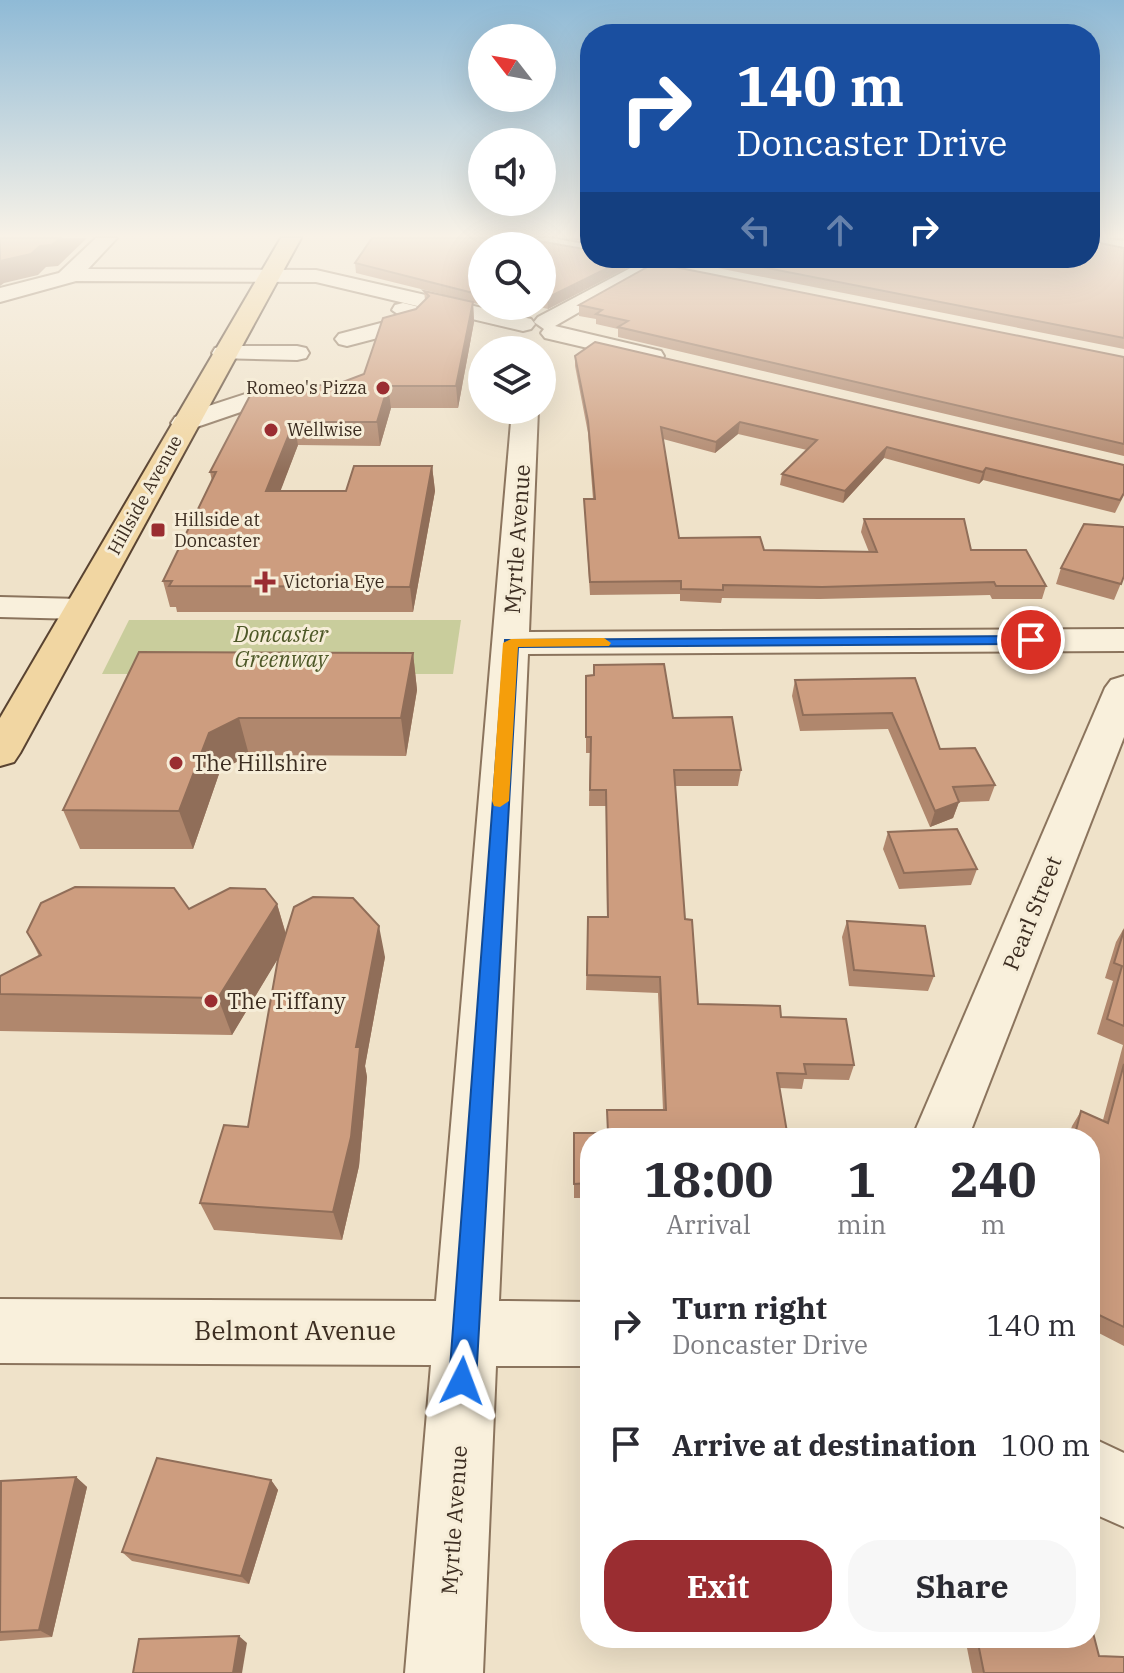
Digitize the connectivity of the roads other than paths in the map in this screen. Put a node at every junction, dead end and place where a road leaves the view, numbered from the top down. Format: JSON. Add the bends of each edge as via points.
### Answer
{"nodes":[{"id":1,"x":246,"y":316,"type":"edge"},
{"id":2,"x":416,"y":316,"type":"edge"},
{"id":3,"x":476,"y":316,"type":"edge"},
{"id":4,"x":561,"y":316,"type":"edge"},
{"id":5,"x":537,"y":332,"type":"junction"},
{"id":6,"x":347,"y":339,"type":"dead end"},
{"id":7,"x":224,"y":353,"type":"junction"},
{"id":8,"x":297,"y":353,"type":"dead end"},
{"id":9,"x":684,"y":363,"type":"edge"},
{"id":10,"x":279,"y":391,"type":"edge"},
{"id":11,"x":185,"y":423,"type":"junction"},
{"id":12,"x":524,"y":424,"type":"edge"},
{"id":13,"x":0,"y":607,"type":"edge"},
{"id":14,"x":80,"y":609,"type":"junction"},
{"id":15,"x":1124,"y":640,"type":"edge"},
{"id":16,"x":511,"y":643,"type":"junction"},
{"id":17,"x":1124,"y":688,"type":"edge"},
{"id":18,"x":0,"y":753,"type":"edge"},
{"id":19,"x":944,"y":1128,"type":"edge"},
{"id":20,"x":0,"y":1331,"type":"edge"},
{"id":21,"x":465,"y":1332,"type":"junction"},
{"id":22,"x":580,"y":1334,"type":"edge"},
{"id":23,"x":1100,"y":1478,"type":"edge"},
{"id":24,"x":1124,"y":1492,"type":"edge"},
{"id":25,"x":444,"y":1673,"type":"edge"}],
"edges":[{"from":1,"to":7,"type":"main road","name":"Hillside Avenue"},
{"from":2,"to":6,"type":"street","via":[[408,323]]},
{"from":3,"to":5,"type":"street"},
{"from":4,"to":5,"type":"street"},
{"from":5,"to":9,"type":"street"},
{"from":7,"to":8,"type":"street"},
{"from":7,"to":11,"type":"main road","name":"Hillside Avenue"},
{"from":10,"to":11,"type":"street"},
{"from":11,"to":14,"type":"main road","name":"Hillside Avenue"},
{"from":12,"to":16,"type":"street","name":"Myrtle Avenue"},
{"from":13,"to":14,"type":"street"},
{"from":14,"to":18,"type":"main road","name":"Hillside Avenue"},
{"from":15,"to":16,"type":"street"},
{"from":16,"to":21,"type":"street","name":"Myrtle Avenue"},
{"from":17,"to":19,"type":"street","name":"Pearl Street"},
{"from":20,"to":21,"type":"street","name":"Belmont Avenue"},
{"from":21,"to":22,"type":"street","name":"Belmont Avenue"},
{"from":21,"to":25,"type":"street","name":"Myrtle Avenue"},
{"from":23,"to":24,"type":"street"}]}
